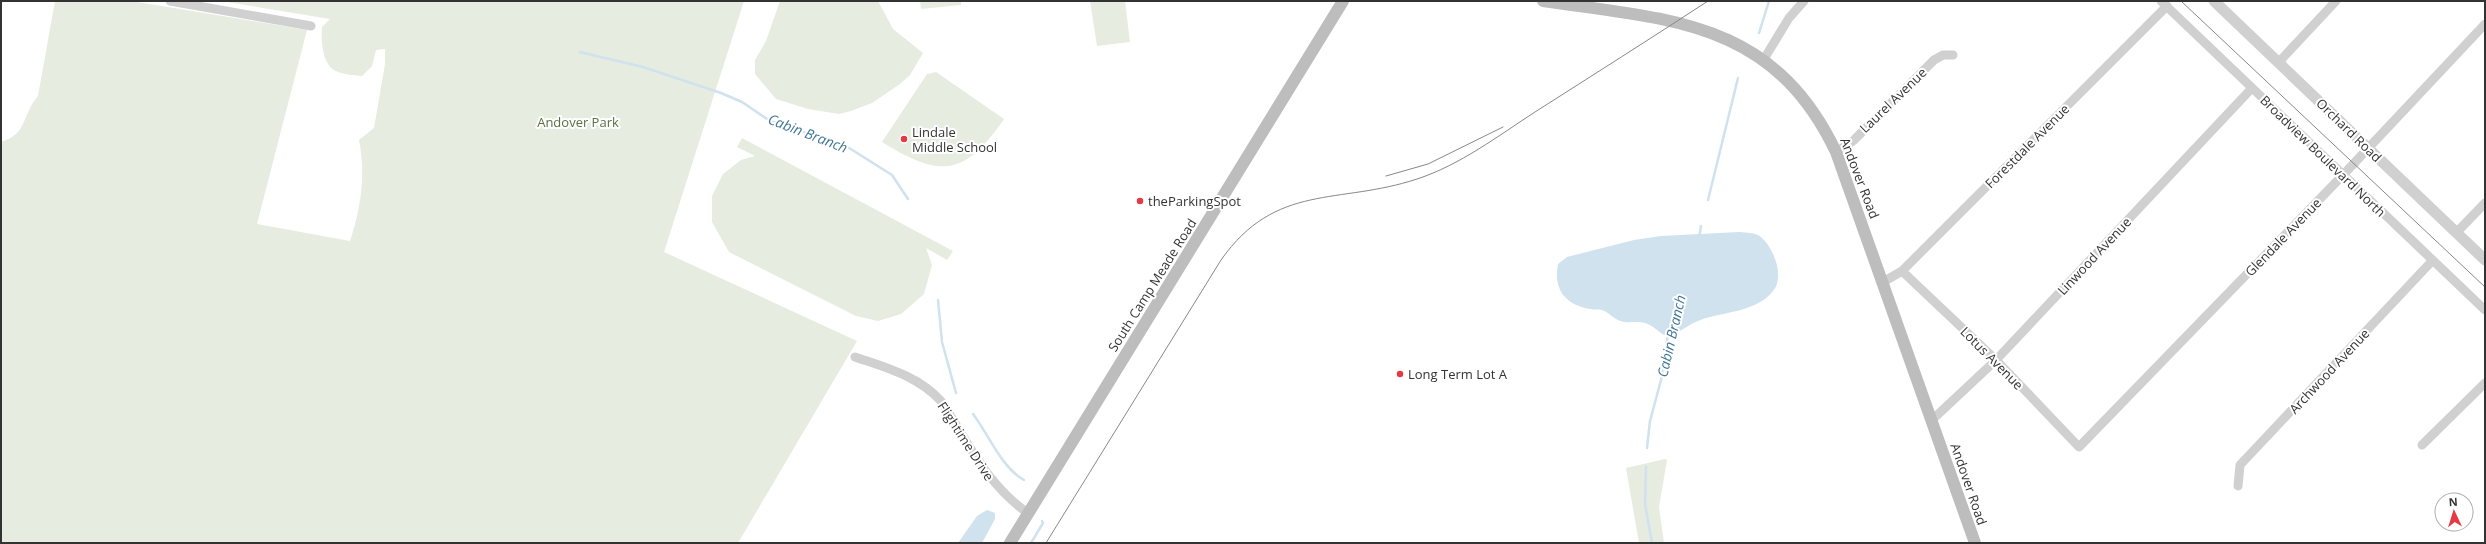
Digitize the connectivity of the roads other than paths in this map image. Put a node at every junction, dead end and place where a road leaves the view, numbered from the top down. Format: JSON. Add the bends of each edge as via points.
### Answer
{"nodes":[{"id":1,"x":170,"y":1,"type":"edge"},
{"id":2,"x":1343,"y":1,"type":"edge"},
{"id":3,"x":1543,"y":1,"type":"edge"},
{"id":4,"x":1804,"y":1,"type":"edge"},
{"id":5,"x":2214,"y":1,"type":"edge"},
{"id":6,"x":2336,"y":1,"type":"edge"},
{"id":7,"x":2164,"y":4,"type":"edge"},
{"id":8,"x":2485,"y":24,"type":"edge"},
{"id":9,"x":311,"y":26,"type":"dead end"},
{"id":10,"x":1954,"y":55,"type":"dead end"},
{"id":11,"x":1764,"y":59,"type":"junction"},
{"id":12,"x":2278,"y":63,"type":"junction"},
{"id":13,"x":2252,"y":88,"type":"junction"},
{"id":14,"x":2368,"y":148,"type":"junction"},
{"id":15,"x":1836,"y":152,"type":"junction"},
{"id":16,"x":2343,"y":175,"type":"junction"},
{"id":17,"x":2485,"y":203,"type":"edge"},
{"id":18,"x":2457,"y":232,"type":"junction"},
{"id":19,"x":2485,"y":260,"type":"edge"},
{"id":20,"x":2432,"y":261,"type":"junction"},
{"id":21,"x":1902,"y":271,"type":"junction"},
{"id":22,"x":1883,"y":282,"type":"junction"},
{"id":23,"x":2485,"y":310,"type":"edge"},
{"id":24,"x":856,"y":357,"type":"dead end"},
{"id":25,"x":1996,"y":360,"type":"junction"},
{"id":26,"x":2485,"y":383,"type":"edge"},
{"id":27,"x":1932,"y":420,"type":"junction"},
{"id":28,"x":2422,"y":445,"type":"dead end"},
{"id":29,"x":2078,"y":448,"type":"joint"},
{"id":30,"x":2238,"y":486,"type":"dead end"},
{"id":31,"x":1028,"y":513,"type":"junction"},
{"id":32,"x":1010,"y":543,"type":"edge"},
{"id":33,"x":1974,"y":543,"type":"edge"}],
"edges":[{"from":1,"to":9,"type":"street"},
{"from":2,"to":31,"type":"main road","name":"South Camp Meade Road"},
{"from":3,"to":11,"type":"main road","name":"Andover Road","via":[[1695,27],[1724,37]]},
{"from":4,"to":11,"type":"street","via":[[1789,18]]},
{"from":5,"to":12,"type":"street","name":"Orchard Road"},
{"from":6,"to":12,"type":"street"},
{"from":7,"to":13,"type":"street","name":"Broadview Boulevard North"},
{"from":7,"to":21,"type":"street","name":"Forestdale Avenue"},
{"from":8,"to":14,"type":"street","name":"Glendale Avenue"},
{"from":10,"to":15,"type":"street","name":"Laurel Avenue","via":[[1944,55],[1934,60],[1853,141]]},
{"from":11,"to":15,"type":"main road","name":"Andover Road","via":[[1804,98],[1821,122]]},
{"from":12,"to":14,"type":"street","name":"Orchard Road"},
{"from":13,"to":16,"type":"street","name":"Broadview Boulevard North"},
{"from":13,"to":25,"type":"street","name":"Linwood Avenue"},
{"from":14,"to":16,"type":"street","name":"Glendale Avenue"},
{"from":14,"to":18,"type":"street","name":"Orchard Road"},
{"from":15,"to":22,"type":"main road","name":"Andover Road"},
{"from":16,"to":20,"type":"street","name":"Broadview Boulevard North"},
{"from":16,"to":29,"type":"street","name":"Glendale Avenue"},
{"from":17,"to":18,"type":"street"},
{"from":18,"to":19,"type":"street","name":"Orchard Road"},
{"from":20,"to":23,"type":"street","name":"Broadview Boulevard North"},
{"from":20,"to":30,"type":"street","name":"Archwood Avenue","via":[[2240,465]]},
{"from":21,"to":22,"type":"street","name":"Forestdale Avenue"},
{"from":21,"to":25,"type":"street","name":"Lotus Avenue"},
{"from":22,"to":27,"type":"main road","name":"Andover Road"},
{"from":24,"to":31,"type":"street","name":"Flightime Drive","via":[[906,376],[930,390],[941,401],[992,481],[1009,500]]},
{"from":25,"to":27,"type":"street","name":"Linwood Avenue"},
{"from":25,"to":29,"type":"street","name":"Lotus Avenue"},
{"from":26,"to":28,"type":"street"},
{"from":27,"to":33,"type":"main road","name":"Andover Road"},
{"from":31,"to":32,"type":"main road","name":"South Camp Meade Road"}]}
